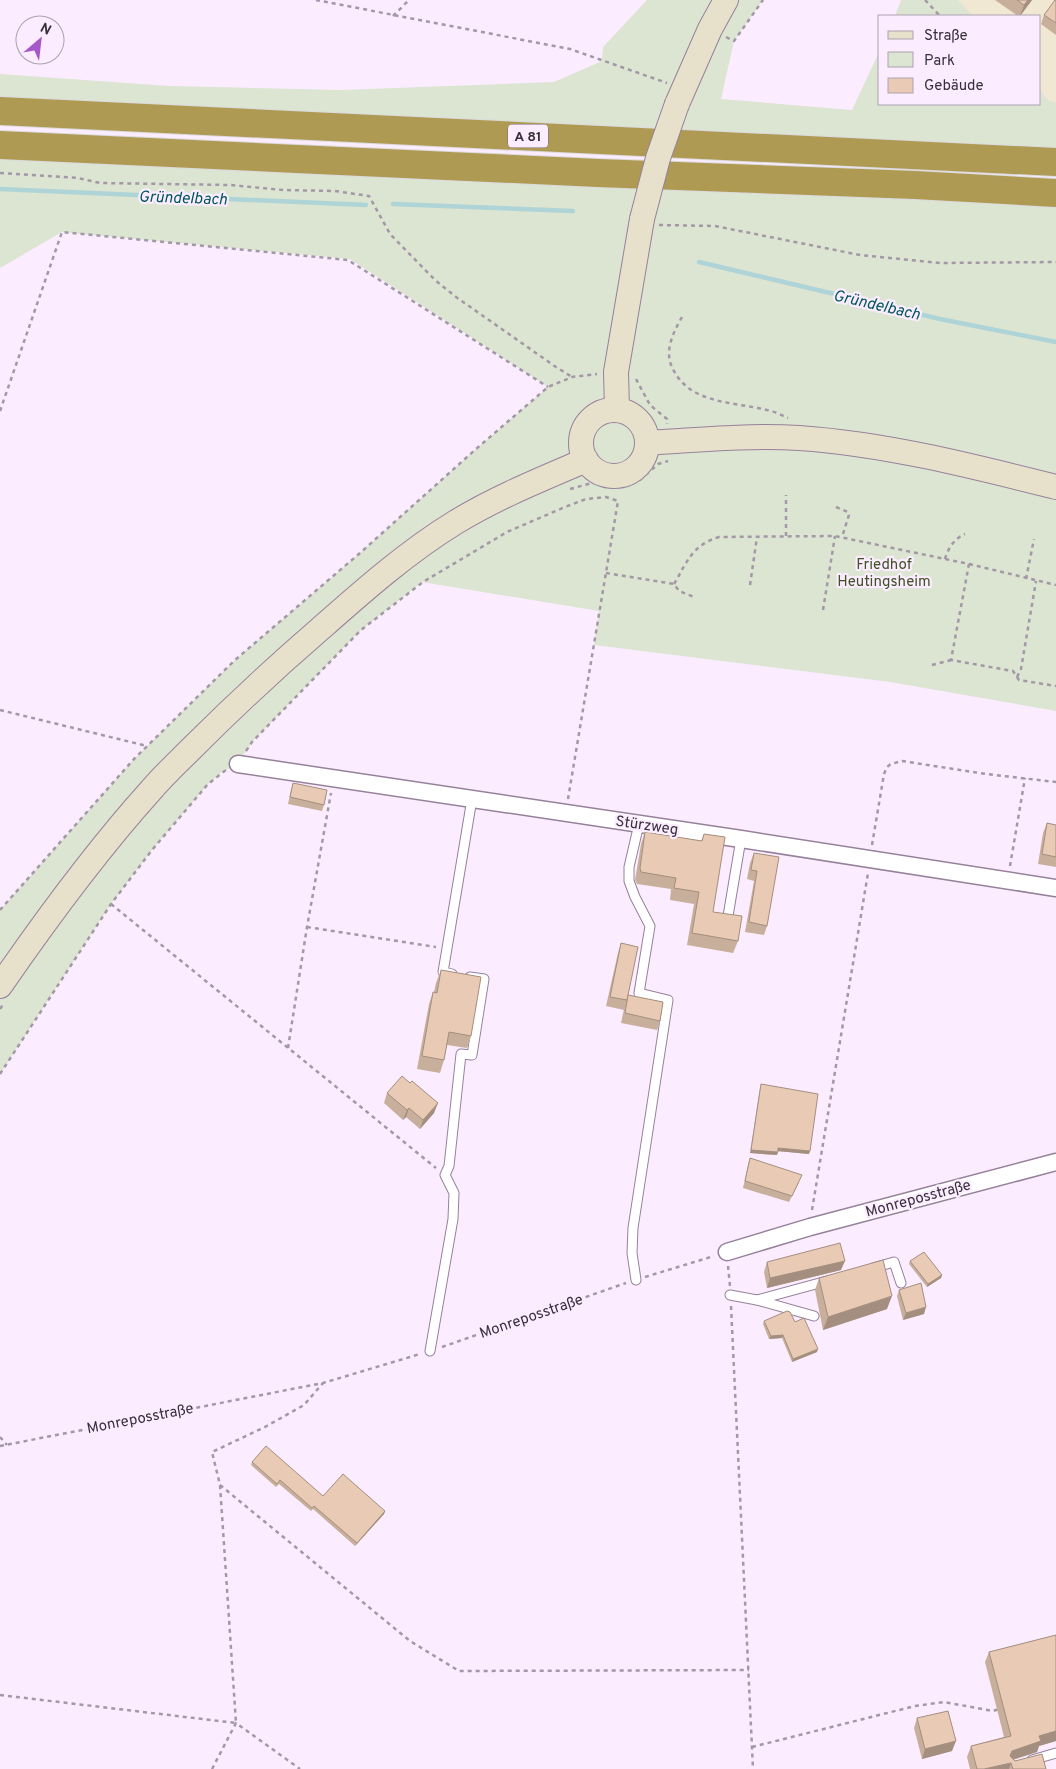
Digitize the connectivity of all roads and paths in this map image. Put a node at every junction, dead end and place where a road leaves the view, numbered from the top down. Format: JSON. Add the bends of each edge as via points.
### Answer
{"nodes":[{"id":1,"x":316,"y":0,"type":"edge"},
{"id":2,"x":410,"y":0,"type":"edge"},
{"id":3,"x":726,"y":0,"type":"edge"},
{"id":4,"x":763,"y":0,"type":"edge"},
{"id":5,"x":926,"y":0,"type":"edge"},
{"id":6,"x":939,"y":15,"type":"edge"},
{"id":7,"x":394,"y":16,"type":"junction"},
{"id":8,"x":722,"y":35,"type":"dead end"},
{"id":9,"x":680,"y":96,"type":"junction"},
{"id":10,"x":0,"y":111,"type":"edge"},
{"id":11,"x":0,"y":145,"type":"edge"},
{"id":12,"x":1056,"y":162,"type":"edge"},
{"id":13,"x":0,"y":173,"type":"edge"},
{"id":14,"x":1056,"y":193,"type":"edge"},
{"id":15,"x":649,"y":222,"type":"junction"},
{"id":16,"x":1056,"y":262,"type":"edge"},
{"id":17,"x":682,"y":316,"type":"dead end"},
{"id":18,"x":626,"y":372,"type":"junction"},
{"id":19,"x":572,"y":377,"type":"junction"},
{"id":20,"x":548,"y":387,"type":"junction"},
{"id":21,"x":617,"y":410,"type":"junction"},
{"id":22,"x":0,"y":411,"type":"edge"},
{"id":23,"x":798,"y":438,"type":"junction"},
{"id":24,"x":662,"y":449,"type":"junction"},
{"id":25,"x":586,"y":460,"type":"junction"},
{"id":26,"x":1056,"y":487,"type":"edge"},
{"id":27,"x":562,"y":492,"type":"dead end"},
{"id":28,"x":786,"y":495,"type":"dead end"},
{"id":29,"x":836,"y":506,"type":"dead end"},
{"id":30,"x":965,"y":534,"type":"dead end"},
{"id":31,"x":757,"y":536,"type":"junction"},
{"id":32,"x":786,"y":536,"type":"junction"},
{"id":33,"x":835,"y":536,"type":"junction"},
{"id":34,"x":842,"y":537,"type":"junction"},
{"id":35,"x":1034,"y":538,"type":"dead end"},
{"id":36,"x":945,"y":559,"type":"junction"},
{"id":37,"x":969,"y":564,"type":"junction"},
{"id":38,"x":606,"y":573,"type":"junction"},
{"id":39,"x":1026,"y":579,"type":"junction"},
{"id":40,"x":1036,"y":581,"type":"junction"},
{"id":41,"x":674,"y":584,"type":"junction"},
{"id":42,"x":750,"y":585,"type":"dead end"},
{"id":43,"x":1056,"y":585,"type":"edge"},
{"id":44,"x":694,"y":596,"type":"dead end"},
{"id":45,"x":822,"y":610,"type":"dead end"},
{"id":46,"x":951,"y":660,"type":"junction"},
{"id":47,"x":932,"y":665,"type":"dead end"},
{"id":48,"x":1017,"y":677,"type":"junction"},
{"id":49,"x":1056,"y":686,"type":"edge"},
{"id":50,"x":0,"y":710,"type":"edge"},
{"id":51,"x":148,"y":746,"type":"junction"},
{"id":52,"x":238,"y":764,"type":"junction"},
{"id":53,"x":1025,"y":778,"type":"junction"},
{"id":54,"x":334,"y":779,"type":"junction"},
{"id":55,"x":1056,"y":782,"type":"edge"},
{"id":56,"x":472,"y":799,"type":"junction"},
{"id":57,"x":566,"y":813,"type":"junction"},
{"id":58,"x":639,"y":824,"type":"junction"},
{"id":59,"x":741,"y":838,"type":"junction"},
{"id":60,"x":870,"y":859,"type":"junction"},
{"id":61,"x":1008,"y":881,"type":"junction"},
{"id":62,"x":1056,"y":888,"type":"edge"},
{"id":63,"x":111,"y":904,"type":"junction"},
{"id":64,"x":0,"y":910,"type":"edge"},
{"id":65,"x":728,"y":916,"type":"edge"},
{"id":66,"x":306,"y":927,"type":"junction"},
{"id":67,"x":447,"y":949,"type":"junction"},
{"id":68,"x":3,"y":994,"type":"edge"},
{"id":69,"x":0,"y":1008,"type":"edge"},
{"id":70,"x":288,"y":1048,"type":"junction"},
{"id":71,"x":0,"y":1074,"type":"edge"},
{"id":72,"x":1056,"y":1162,"type":"edge"},
{"id":73,"x":445,"y":1176,"type":"junction"},
{"id":74,"x":810,"y":1227,"type":"junction"},
{"id":75,"x":727,"y":1252,"type":"junction"},
{"id":76,"x":867,"y":1270,"type":"edge"},
{"id":77,"x":832,"y":1279,"type":"edge"},
{"id":78,"x":636,"y":1280,"type":"junction"},
{"id":79,"x":901,"y":1283,"type":"dead end"},
{"id":80,"x":730,"y":1295,"type":"junction"},
{"id":81,"x":757,"y":1300,"type":"junction"},
{"id":82,"x":814,"y":1316,"type":"dead end"},
{"id":83,"x":430,"y":1351,"type":"junction"},
{"id":84,"x":323,"y":1383,"type":"junction"},
{"id":85,"x":0,"y":1437,"type":"edge"},
{"id":86,"x":7,"y":1444,"type":"junction"},
{"id":87,"x":0,"y":1446,"type":"edge"},
{"id":88,"x":220,"y":1486,"type":"junction"},
{"id":89,"x":749,"y":1670,"type":"junction"},
{"id":90,"x":0,"y":1695,"type":"edge"},
{"id":91,"x":1002,"y":1708,"type":"edge"},
{"id":92,"x":236,"y":1723,"type":"junction"},
{"id":93,"x":752,"y":1747,"type":"junction"},
{"id":94,"x":1056,"y":1753,"type":"edge"},
{"id":95,"x":1021,"y":1764,"type":"edge"},
{"id":96,"x":212,"y":1769,"type":"edge"},
{"id":97,"x":300,"y":1769,"type":"edge"},
{"id":98,"x":753,"y":1769,"type":"edge"}],
"edges":[{"from":1,"to":7,"type":"path"},
{"from":2,"to":7,"type":"path"},
{"from":3,"to":9,"type":"main road"},
{"from":4,"to":8,"type":"path","via":[[734,41]]},
{"from":5,"to":6,"type":"path"},
{"from":7,"to":9,"type":"path","via":[[570,49]]},
{"from":9,"to":15,"type":"main road","bridge":true,"via":[[658,158]]},
{"from":10,"to":12,"type":"highway","number":"A 81"},
{"from":11,"to":14,"type":"highway","number":"A 81"},
{"from":13,"to":19,"type":"path","via":[[100,182],[335,191],[369,196],[390,234],[435,280]]},
{"from":15,"to":16,"type":"path","via":[[714,226],[860,255],[940,263]]},
{"from":15,"to":18,"type":"main road"},
{"from":17,"to":23,"type":"path","via":[[669,355],[671,366],[680,380],[692,391],[706,397],[768,410],[797,421]]},
{"from":18,"to":19,"type":"path"},
{"from":18,"to":21,"type":"main road"},
{"from":18,"to":24,"type":"path","via":[[636,380],[650,405],[666,419]]},
{"from":19,"to":20,"type":"path"},
{"from":20,"to":22,"type":"path","via":[[348,260],[62,232]]},
{"from":20,"to":51,"type":"path","via":[[243,653]]},
{"from":21,"to":24,"type":"main road","via":[[635,417]]},
{"from":21,"to":25,"type":"main road","via":[[606,411],[589,421],[582,445]]},
{"from":23,"to":24,"type":"main road","via":[[734,438]]},
{"from":23,"to":26,"type":"main road","via":[[922,456]]},
{"from":24,"to":25,"type":"main road","via":[[644,455],[638,465],[617,475],[594,469]]},
{"from":24,"to":27,"type":"path","via":[[658,464],[628,486],[592,483]]},
{"from":25,"to":68,"type":"main road","via":[[504,496],[428,540],[282,662],[153,788],[105,844],[45,921]]},
{"from":28,"to":32,"type":"path"},
{"from":29,"to":34,"type":"path","via":[[849,515]]},
{"from":30,"to":36,"type":"path","via":[[950,546]]},
{"from":31,"to":32,"type":"path"},
{"from":31,"to":41,"type":"path","via":[[718,537],[705,541],[695,549]]},
{"from":31,"to":42,"type":"path"},
{"from":32,"to":33,"type":"path"},
{"from":33,"to":34,"type":"path"},
{"from":33,"to":45,"type":"path"},
{"from":34,"to":36,"type":"path"},
{"from":35,"to":39,"type":"path"},
{"from":36,"to":37,"type":"path"},
{"from":37,"to":39,"type":"path"},
{"from":37,"to":46,"type":"path"},
{"from":38,"to":41,"type":"path"},
{"from":38,"to":52,"type":"path","via":[[618,501],[606,497],[586,499],[507,532],[422,582],[361,630],[252,742]]},
{"from":38,"to":57,"type":"path"},
{"from":39,"to":40,"type":"path"},
{"from":40,"to":43,"type":"path"},
{"from":40,"to":48,"type":"path"},
{"from":41,"to":44,"type":"path","via":[[679,591]]},
{"from":46,"to":47,"type":"path"},
{"from":46,"to":48,"type":"path","via":[[1013,671]]},
{"from":48,"to":49,"type":"path"},
{"from":50,"to":51,"type":"path"},
{"from":51,"to":64,"type":"path"},
{"from":52,"to":54,"type":"street","name":"Stürzweg"},
{"from":52,"to":63,"type":"path","via":[[208,784]]},
{"from":53,"to":55,"type":"path"},
{"from":53,"to":60,"type":"path","via":[[896,761],[887,767],[884,774]]},
{"from":53,"to":61,"type":"path"},
{"from":54,"to":56,"type":"street","name":"Stürzweg"},
{"from":54,"to":66,"type":"path"},
{"from":56,"to":57,"type":"street","name":"Stürzweg"},
{"from":56,"to":67,"type":"lane"},
{"from":57,"to":58,"type":"street","name":"Stürzweg"},
{"from":58,"to":59,"type":"street","name":"Stürzweg"},
{"from":58,"to":78,"type":"lane","via":[[629,881],[650,926],[639,993],[668,1000],[633,1228]]},
{"from":59,"to":60,"type":"street","name":"Stürzweg"},
{"from":59,"to":65,"type":"lane"},
{"from":60,"to":61,"type":"street","name":"Stürzweg"},
{"from":60,"to":74,"type":"path"},
{"from":61,"to":62,"type":"street","name":"Stürzweg"},
{"from":63,"to":70,"type":"path"},
{"from":63,"to":71,"type":"path"},
{"from":66,"to":67,"type":"path"},
{"from":66,"to":70,"type":"path"},
{"from":67,"to":73,"type":"lane","via":[[443,972],[484,979],[472,1055],[461,1054],[449,1166]]},
{"from":68,"to":69,"type":"path"},
{"from":70,"to":73,"type":"path"},
{"from":72,"to":74,"type":"street","name":"Monreposstraße"},
{"from":73,"to":83,"type":"lane","via":[[454,1192],[453,1219]]},
{"from":74,"to":75,"type":"street","name":"Monreposstraße"},
{"from":75,"to":78,"type":"path","name":"Monreposstraße"},
{"from":75,"to":80,"type":"path"},
{"from":76,"to":79,"type":"lane","via":[[894,1262]]},
{"from":77,"to":81,"type":"lane"},
{"from":78,"to":83,"type":"path","name":"Monreposstraße"},
{"from":80,"to":81,"type":"lane"},
{"from":80,"to":89,"type":"path"},
{"from":81,"to":82,"type":"lane"},
{"from":83,"to":84,"type":"path","name":"Monreposstraße"},
{"from":84,"to":86,"type":"path","name":"Monreposstraße"},
{"from":84,"to":88,"type":"path","via":[[304,1405],[212,1452]]},
{"from":85,"to":86,"type":"path"},
{"from":86,"to":87,"type":"path","name":"Monreposstraße"},
{"from":88,"to":89,"type":"path","via":[[410,1641],[459,1671]]},
{"from":88,"to":92,"type":"path"},
{"from":89,"to":93,"type":"path"},
{"from":90,"to":92,"type":"path"},
{"from":91,"to":93,"type":"path","via":[[993,1711],[944,1702],[915,1706]]},
{"from":92,"to":96,"type":"path"},
{"from":92,"to":97,"type":"path"},
{"from":93,"to":98,"type":"path"},
{"from":94,"to":95,"type":"lane"}]}
